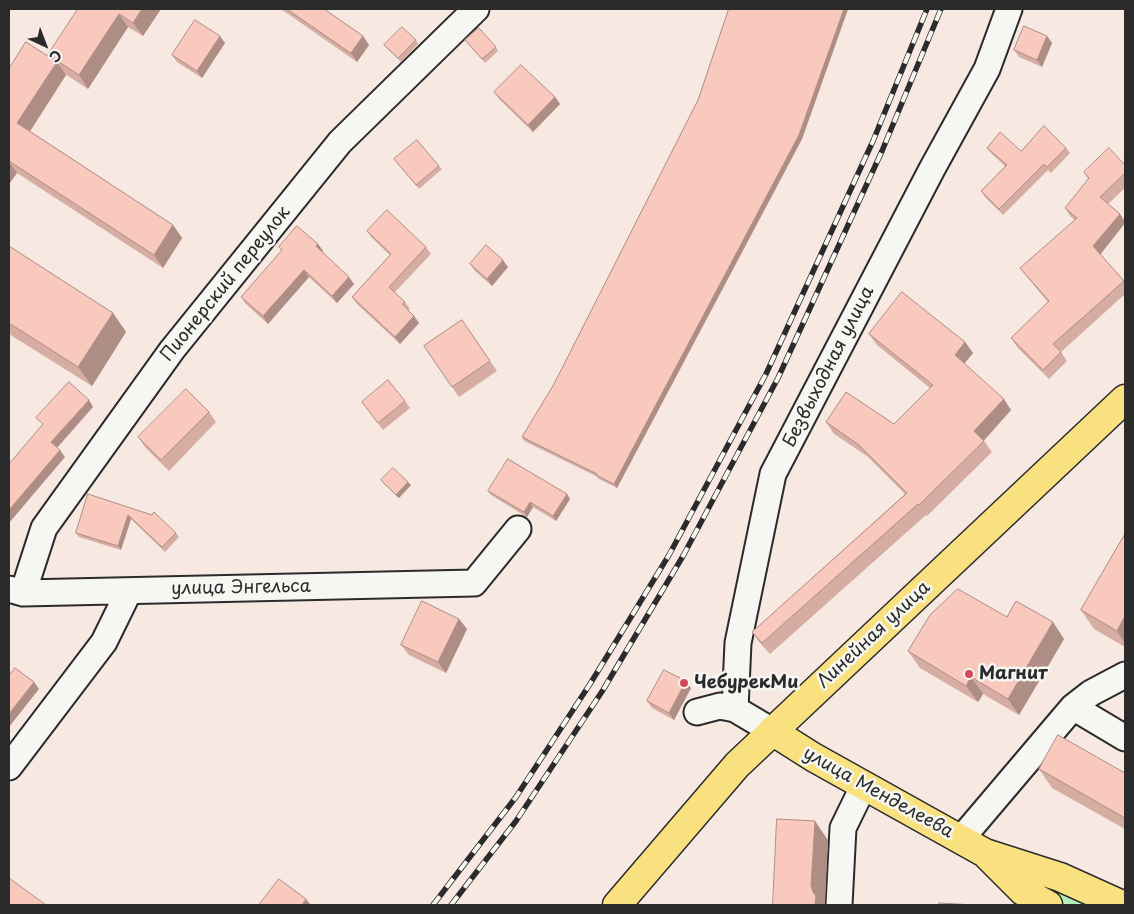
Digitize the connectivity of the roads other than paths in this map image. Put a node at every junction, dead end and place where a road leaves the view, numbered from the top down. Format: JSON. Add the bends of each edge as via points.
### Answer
{"nodes":[{"id":1,"x":476,"y":9,"type":"edge"},
{"id":2,"x":1009,"y":9,"type":"edge"},
{"id":3,"x":1125,"y":399,"type":"edge"},
{"id":4,"x":518,"y":529,"type":"dead end"},
{"id":5,"x":16,"y":591,"type":"edge"},
{"id":6,"x":130,"y":591,"type":"junction"},
{"id":7,"x":1125,"y":675,"type":"edge"},
{"id":8,"x":1073,"y":707,"type":"junction"},
{"id":9,"x":735,"y":709,"type":"junction"},
{"id":10,"x":697,"y":712,"type":"dead end"},
{"id":11,"x":772,"y":731,"type":"junction"},
{"id":12,"x":1125,"y":738,"type":"edge"},
{"id":13,"x":9,"y":767,"type":"edge"},
{"id":14,"x":864,"y":785,"type":"junction"},
{"id":15,"x":961,"y":839,"type":"junction"},
{"id":16,"x":985,"y":853,"type":"junction"},
{"id":17,"x":1019,"y":898,"type":"edge"},
{"id":18,"x":617,"y":905,"type":"edge"},
{"id":19,"x":839,"y":905,"type":"edge"},
{"id":20,"x":1048,"y":905,"type":"edge"},
{"id":21,"x":1122,"y":905,"type":"edge"}],
"edges":[{"from":1,"to":5,"type":"street","name":"Пионерский переулок","via":[[340,142],[172,350],[44,528]]},
{"from":2,"to":9,"type":"street","name":"Безвыходная улица","via":[[986,69],[773,474],[738,643]]},
{"from":3,"to":11,"type":"main road","name":"Линейная улица"},
{"from":4,"to":6,"type":"street","name":"улица Энгельса","via":[[474,583]]},
{"from":5,"to":6,"type":"street","name":"улица Энгельса"},
{"from":6,"to":13,"type":"street","via":[[104,642]]},
{"from":7,"to":8,"type":"street"},
{"from":8,"to":12,"type":"street"},
{"from":8,"to":15,"type":"street"},
{"from":9,"to":10,"type":"street","via":[[720,706]]},
{"from":9,"to":11,"type":"street"},
{"from":11,"to":14,"type":"main road","name":"улица Менделеева"},
{"from":11,"to":18,"type":"main road","name":"Линейная улица","via":[[737,765]]},
{"from":14,"to":15,"type":"main road","name":"улица Менделеева"},
{"from":14,"to":19,"type":"street","via":[[843,828]]},
{"from":15,"to":16,"type":"main road","name":"улица Менделеева"},
{"from":16,"to":17,"type":"main road","name":"улица Менделеева"},
{"from":16,"to":21,"type":"main road","name":"улица Менделеева","via":[[1060,877]]},
{"from":17,"to":20,"type":"main road","name":"улица Менделеева"}]}
